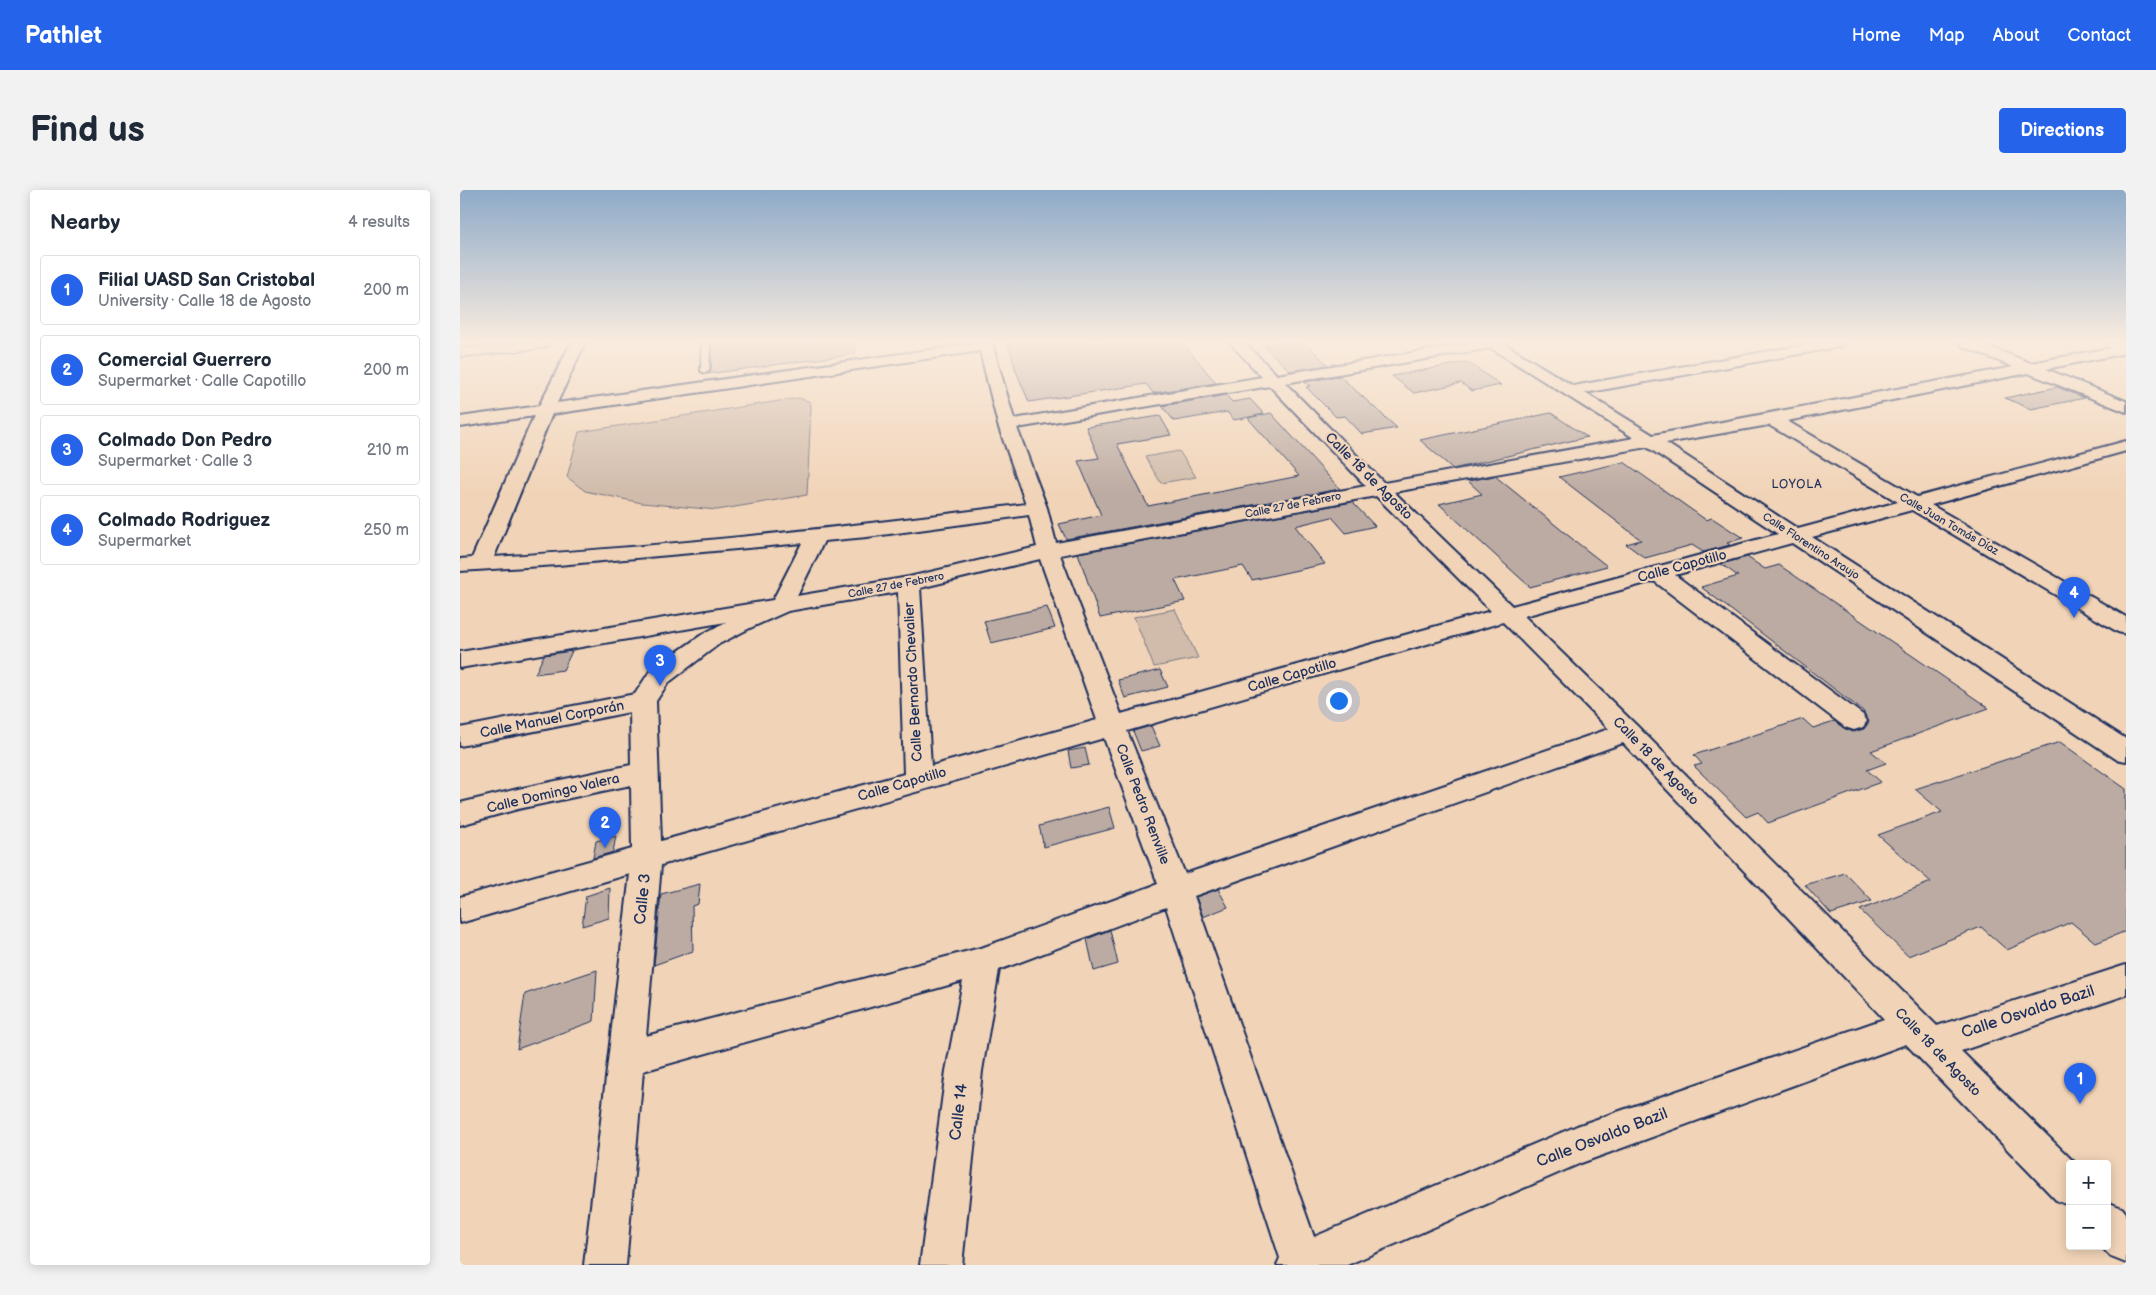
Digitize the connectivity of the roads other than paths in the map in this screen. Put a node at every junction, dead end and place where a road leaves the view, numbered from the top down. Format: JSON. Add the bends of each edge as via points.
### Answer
{"nodes":[{"id":1,"x":553,"y":393,"type":"edge"},
{"id":2,"x":657,"y":393,"type":"edge"},
{"id":3,"x":999,"y":393,"type":"edge"},
{"id":4,"x":1192,"y":393,"type":"edge"},
{"id":5,"x":1288,"y":393,"type":"edge"},
{"id":6,"x":1575,"y":393,"type":"edge"},
{"id":7,"x":1899,"y":393,"type":"edge"},
{"id":8,"x":2091,"y":393,"type":"edge"},
{"id":9,"x":2126,"y":407,"type":"edge"},
{"id":10,"x":545,"y":410,"type":"junction"},
{"id":11,"x":1772,"y":418,"type":"junction"},
{"id":12,"x":460,"y":422,"type":"edge"},
{"id":13,"x":1008,"y":425,"type":"junction"},
{"id":14,"x":1650,"y":441,"type":"junction"},
{"id":15,"x":2126,"y":446,"type":"edge"},
{"id":16,"x":1380,"y":489,"type":"junction"},
{"id":17,"x":1915,"y":504,"type":"junction"},
{"id":18,"x":1036,"y":508,"type":"junction"},
{"id":19,"x":1795,"y":535,"type":"junction"},
{"id":20,"x":816,"y":536,"type":"junction"},
{"id":21,"x":1048,"y":551,"type":"junction"},
{"id":22,"x":480,"y":564,"type":"junction"},
{"id":23,"x":460,"y":565,"type":"edge"},
{"id":24,"x":1658,"y":573,"type":"junction"},
{"id":25,"x":909,"y":584,"type":"junction"},
{"id":26,"x":781,"y":606,"type":"junction"},
{"id":27,"x":1507,"y":614,"type":"junction"},
{"id":28,"x":2126,"y":626,"type":"edge"},
{"id":29,"x":460,"y":660,"type":"edge"},
{"id":30,"x":643,"y":701,"type":"junction"},
{"id":31,"x":1854,"y":721,"type":"dead end"},
{"id":32,"x":1112,"y":725,"type":"junction"},
{"id":33,"x":1628,"y":732,"type":"junction"},
{"id":34,"x":460,"y":737,"type":"edge"},
{"id":35,"x":2126,"y":752,"type":"edge"},
{"id":36,"x":646,"y":772,"type":"junction"},
{"id":37,"x":918,"y":780,"type":"junction"},
{"id":38,"x":460,"y":814,"type":"edge"},
{"id":39,"x":648,"y":857,"type":"junction"},
{"id":40,"x":1176,"y":890,"type":"junction"},
{"id":41,"x":460,"y":910,"type":"edge"},
{"id":42,"x":984,"y":961,"type":"junction"},
{"id":43,"x":2126,"y":980,"type":"edge"},
{"id":44,"x":1921,"y":1035,"type":"junction"},
{"id":45,"x":628,"y":1058,"type":"junction"},
{"id":46,"x":2066,"y":1182,"type":"edge"},
{"id":47,"x":2111,"y":1227,"type":"edge"},
{"id":48,"x":2126,"y":1242,"type":"edge"},
{"id":49,"x":1301,"y":1264,"type":"edge"},
{"id":50,"x":606,"y":1265,"type":"edge"},
{"id":51,"x":941,"y":1265,"type":"edge"}],
"edges":[{"from":1,"to":10,"type":"street"},
{"from":2,"to":10,"type":"street"},
{"from":3,"to":13,"type":"street","name":"Calle Pedro Renville"},
{"from":4,"to":13,"type":"street"},
{"from":5,"to":16,"type":"street","name":"Calle 18 de Agosto"},
{"from":6,"to":14,"type":"street","name":"Calle Florentino Araujo"},
{"from":7,"to":11,"type":"street","name":"Calle 27 de Febrero"},
{"from":8,"to":9,"type":"street"},
{"from":10,"to":12,"type":"street"},
{"from":10,"to":22,"type":"street"},
{"from":11,"to":14,"type":"street","name":"Calle 27 de Febrero"},
{"from":11,"to":17,"type":"street","name":"Calle Juan Tomás Díaz"},
{"from":13,"to":18,"type":"street","name":"Calle Pedro Renville"},
{"from":14,"to":16,"type":"street","name":"Calle 27 de Febrero"},
{"from":14,"to":19,"type":"street","name":"Calle Florentino Araujo"},
{"from":15,"to":17,"type":"street","name":"Calle Capotillo"},
{"from":16,"to":21,"type":"street","name":"Calle 27 de Febrero"},
{"from":16,"to":27,"type":"street","name":"Calle 18 de Agosto"},
{"from":17,"to":19,"type":"street","name":"Calle Capotillo"},
{"from":17,"to":28,"type":"street","name":"Calle Juan Tomás Díaz"},
{"from":18,"to":20,"type":"street"},
{"from":18,"to":21,"type":"street","name":"Calle Pedro Renville"},
{"from":19,"to":24,"type":"street","name":"Calle Capotillo"},
{"from":19,"to":35,"type":"street","name":"Calle Florentino Araujo"},
{"from":20,"to":22,"type":"street"},
{"from":20,"to":26,"type":"street"},
{"from":21,"to":25,"type":"street","name":"Calle 27 de Febrero"},
{"from":21,"to":32,"type":"street","name":"Calle Pedro Renville"},
{"from":22,"to":23,"type":"street"},
{"from":24,"to":27,"type":"street","name":"Calle Capotillo"},
{"from":24,"to":31,"type":"street"},
{"from":25,"to":26,"type":"street","name":"Calle 27 de Febrero"},
{"from":25,"to":37,"type":"street","name":"Calle Bernardo Chevalier"},
{"from":26,"to":29,"type":"street","name":"Calle 27 de Febrero"},
{"from":26,"to":30,"type":"street","via":[[710,639],[660,677]]},
{"from":27,"to":32,"type":"street","name":"Calle Capotillo"},
{"from":27,"to":33,"type":"street","name":"Calle 18 de Agosto"},
{"from":30,"to":34,"type":"street","name":"Calle Manuel Corporán"},
{"from":30,"to":36,"type":"street","name":"Calle 3"},
{"from":32,"to":37,"type":"street","name":"Calle Capotillo"},
{"from":32,"to":40,"type":"street","name":"Calle Pedro Renville"},
{"from":33,"to":40,"type":"street"},
{"from":33,"to":44,"type":"street","name":"Calle 18 de Agosto"},
{"from":36,"to":38,"type":"street","name":"Calle Domingo Valera"},
{"from":36,"to":39,"type":"street","name":"Calle 3"},
{"from":37,"to":39,"type":"street","name":"Calle Capotillo"},
{"from":39,"to":41,"type":"street","name":"Calle Capotillo"},
{"from":39,"to":45,"type":"street","name":"Calle 3"},
{"from":40,"to":42,"type":"street"},
{"from":40,"to":49,"type":"street","name":"Calle Pedro Renville"},
{"from":42,"to":45,"type":"street"},
{"from":42,"to":51,"type":"street","name":"Calle 14","via":[[964,1070]]},
{"from":43,"to":44,"type":"street","name":"Calle Osvaldo Bazil"},
{"from":44,"to":46,"type":"street","name":"Calle 18 de Agosto"},
{"from":44,"to":49,"type":"street","name":"Calle Osvaldo Bazil","via":[[1577,1145]]},
{"from":45,"to":50,"type":"street","name":"Calle 3"},
{"from":47,"to":48,"type":"street"}]}
